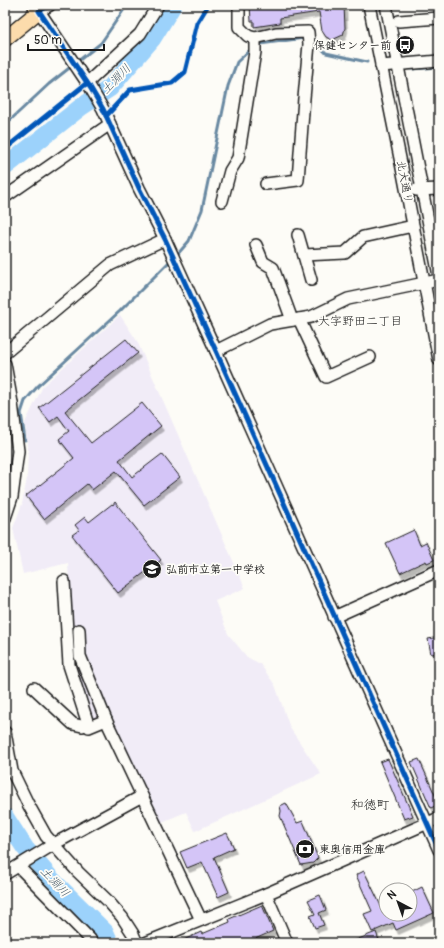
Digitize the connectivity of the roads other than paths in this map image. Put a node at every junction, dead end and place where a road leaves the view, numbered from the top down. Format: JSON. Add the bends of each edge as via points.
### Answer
{"nodes":[{"id":1,"x":158,"y":5,"type":"edge"},
{"id":2,"x":238,"y":5,"type":"edge"},
{"id":3,"x":369,"y":5,"type":"edge"},
{"id":4,"x":386,"y":5,"type":"edge"},
{"id":5,"x":41,"y":7,"type":"edge"},
{"id":6,"x":439,"y":18,"type":"edge"},
{"id":7,"x":399,"y":21,"type":"dead end"},
{"id":8,"x":5,"y":39,"type":"edge"},
{"id":9,"x":255,"y":44,"type":"junction"},
{"id":10,"x":439,"y":61,"type":"edge"},
{"id":11,"x":397,"y":65,"type":"junction"},
{"id":12,"x":381,"y":66,"type":"junction"},
{"id":13,"x":88,"y":85,"type":"junction"},
{"id":14,"x":110,"y":124,"type":"junction"},
{"id":15,"x":266,"y":184,"type":"dead end"},
{"id":16,"x":423,"y":189,"type":"junction"},
{"id":17,"x":439,"y":189,"type":"edge"},
{"id":18,"x":407,"y":191,"type":"junction"},
{"id":19,"x":5,"y":197,"type":"edge"},
{"id":20,"x":222,"y":201,"type":"dead end"},
{"id":21,"x":413,"y":226,"type":"junction"},
{"id":22,"x":298,"y":235,"type":"dead end"},
{"id":23,"x":165,"y":239,"type":"junction"},
{"id":24,"x":256,"y":245,"type":"dead end"},
{"id":25,"x":304,"y":255,"type":"junction"},
{"id":26,"x":438,"y":263,"type":"edge"},
{"id":27,"x":439,"y":276,"type":"edge"},
{"id":28,"x":311,"y":280,"type":"dead end"},
{"id":29,"x":439,"y":280,"type":"edge"},
{"id":30,"x":424,"y":283,"type":"junction"},
{"id":31,"x":296,"y":320,"type":"junction"},
{"id":32,"x":216,"y":351,"type":"junction"},
{"id":33,"x":5,"y":353,"type":"edge"},
{"id":34,"x":370,"y":357,"type":"dead end"},
{"id":35,"x":439,"y":360,"type":"edge"},
{"id":36,"x":5,"y":364,"type":"edge"},
{"id":37,"x":5,"y":518,"type":"edge"},
{"id":38,"x":439,"y":570,"type":"edge"},
{"id":39,"x":64,"y":581,"type":"dead end"},
{"id":40,"x":334,"y":618,"type":"junction"},
{"id":41,"x":79,"y":630,"type":"dead end"},
{"id":42,"x":34,"y":688,"type":"dead end"},
{"id":43,"x":106,"y":720,"type":"junction"},
{"id":44,"x":88,"y":724,"type":"junction"},
{"id":45,"x":5,"y":732,"type":"edge"},
{"id":46,"x":142,"y":796,"type":"junction"},
{"id":47,"x":439,"y":818,"type":"edge"},
{"id":48,"x":427,"y":823,"type":"junction"},
{"id":49,"x":50,"y":847,"type":"junction"},
{"id":50,"x":439,"y":850,"type":"edge"},
{"id":51,"x":20,"y":866,"type":"junction"},
{"id":52,"x":5,"y":874,"type":"edge"},
{"id":53,"x":266,"y":894,"type":"junction"},
{"id":54,"x":201,"y":920,"type":"junction"},
{"id":55,"x":92,"y":943,"type":"edge"},
{"id":56,"x":137,"y":943,"type":"edge"},
{"id":57,"x":147,"y":943,"type":"edge"},
{"id":58,"x":287,"y":943,"type":"edge"}],
"edges":[{"from":1,"to":13,"type":"street","via":[[140,34]]},
{"from":2,"to":9,"type":"street","via":[[239,27]]},
{"from":3,"to":12,"type":"street","name":"北大通り"},
{"from":4,"to":11,"type":"street","name":"北大通り"},
{"from":5,"to":8,"type":"main road"},
{"from":5,"to":13,"type":"street"},
{"from":6,"to":7,"type":"street"},
{"from":9,"to":15,"type":"street","via":[[276,33],[308,32],[298,180]]},
{"from":9,"to":20,"type":"street","via":[[238,158],[230,171]]},
{"from":10,"to":11,"type":"street"},
{"from":11,"to":12,"type":"street"},
{"from":11,"to":16,"type":"street","name":"北大通り"},
{"from":12,"to":18,"type":"street","name":"北大通り"},
{"from":13,"to":14,"type":"street"},
{"from":14,"to":19,"type":"street"},
{"from":14,"to":23,"type":"street"},
{"from":16,"to":17,"type":"street"},
{"from":16,"to":18,"type":"street"},
{"from":16,"to":26,"type":"street","name":"北大通り"},
{"from":18,"to":21,"type":"street","name":"北大通り"},
{"from":21,"to":25,"type":"street","via":[[363,237],[346,253]]},
{"from":21,"to":30,"type":"street","name":"北大通り"},
{"from":22,"to":25,"type":"street"},
{"from":23,"to":32,"type":"street"},
{"from":23,"to":33,"type":"street","via":[[110,265]]},
{"from":24,"to":31,"type":"street","via":[[263,262],[273,268]]},
{"from":25,"to":28,"type":"street"},
{"from":26,"to":27,"type":"street","name":"北大通り"},
{"from":29,"to":30,"type":"street"},
{"from":30,"to":31,"type":"street","via":[[348,298],[311,317]]},
{"from":30,"to":35,"type":"street","name":"北大通り"},
{"from":31,"to":32,"type":"street","via":[[270,324]]},
{"from":31,"to":34,"type":"street","via":[[326,377]]},
{"from":32,"to":40,"type":"street"},
{"from":36,"to":37,"type":"street","via":[[18,451],[12,497]]},
{"from":38,"to":40,"type":"street"},
{"from":39,"to":44,"type":"street","via":[[69,666]]},
{"from":40,"to":48,"type":"street"},
{"from":41,"to":43,"type":"street","via":[[80,656]]},
{"from":42,"to":44,"type":"street","via":[[73,724]]},
{"from":43,"to":44,"type":"street","via":[[90,727]]},
{"from":43,"to":46,"type":"street"},
{"from":45,"to":49,"type":"street","via":[[12,771]]},
{"from":46,"to":49,"type":"street"},
{"from":46,"to":54,"type":"street"},
{"from":47,"to":48,"type":"street"},
{"from":48,"to":50,"type":"street"},
{"from":48,"to":53,"type":"street"},
{"from":49,"to":51,"type":"street"},
{"from":49,"to":56,"type":"street","via":[[108,901],[122,917]]},
{"from":51,"to":52,"type":"street"},
{"from":51,"to":55,"type":"street"},
{"from":53,"to":54,"type":"street"},
{"from":53,"to":58,"type":"street"},
{"from":54,"to":57,"type":"street"}]}
